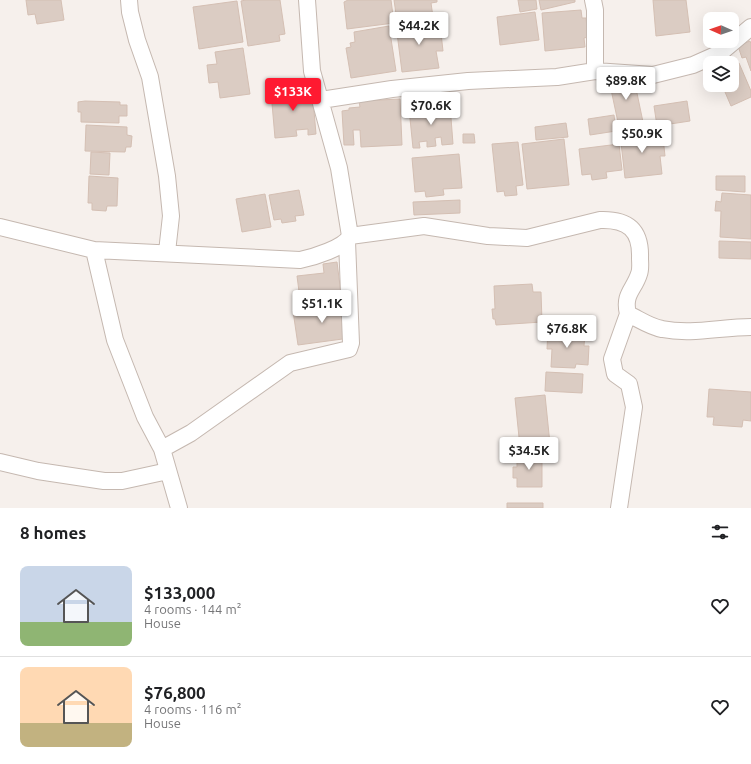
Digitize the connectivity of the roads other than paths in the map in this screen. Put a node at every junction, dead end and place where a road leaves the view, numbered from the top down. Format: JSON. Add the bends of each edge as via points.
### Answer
{"nodes":[{"id":1,"x":129,"y":0,"type":"edge"},
{"id":2,"x":307,"y":0,"type":"edge"},
{"id":3,"x":593,"y":0,"type":"edge"},
{"id":4,"x":751,"y":27,"type":"edge"},
{"id":5,"x":595,"y":71,"type":"junction"},
{"id":6,"x":321,"y":100,"type":"junction"},
{"id":7,"x":0,"y":227,"type":"edge"},
{"id":8,"x":348,"y":238,"type":"junction"},
{"id":9,"x":94,"y":250,"type":"junction"},
{"id":10,"x":167,"y":252,"type":"junction"},
{"id":11,"x":628,"y":314,"type":"junction"},
{"id":12,"x":751,"y":327,"type":"edge"},
{"id":13,"x":162,"y":449,"type":"junction"},
{"id":14,"x":0,"y":462,"type":"edge"},
{"id":15,"x":168,"y":471,"type":"junction"},
{"id":16,"x":179,"y":508,"type":"edge"},
{"id":17,"x":619,"y":508,"type":"edge"}],
"edges":[{"from":1,"to":10,"type":"street","via":[[137,40],[150,77],[167,176],[172,216]]},
{"from":2,"to":6,"type":"street","via":[[312,71]]},
{"from":3,"to":5,"type":"street"},
{"from":4,"to":5,"type":"street","via":[[720,53],[693,65],[653,75]]},
{"from":5,"to":6,"type":"street","via":[[557,77],[460,82],[392,89]]},
{"from":6,"to":8,"type":"street","via":[[339,168]]},
{"from":7,"to":9,"type":"street"},
{"from":8,"to":10,"type":"street","via":[[316,257],[300,260]]},
{"from":8,"to":11,"type":"street","via":[[424,226],[488,236],[527,238],[600,220],[629,225],[636,232],[640,248],[639,273],[628,293]]},
{"from":8,"to":13,"type":"street","via":[[351,343],[349,350],[290,363],[191,433]]},
{"from":9,"to":10,"type":"street"},
{"from":9,"to":13,"type":"street","via":[[115,340],[144,417]]},
{"from":11,"to":12,"type":"street","via":[[660,329],[703,331]]},
{"from":11,"to":17,"type":"street","via":[[612,359],[615,374],[629,384],[634,407]]},
{"from":13,"to":15,"type":"street"},
{"from":14,"to":15,"type":"street","via":[[38,471],[104,481],[122,481]]},
{"from":15,"to":16,"type":"street"}]}
